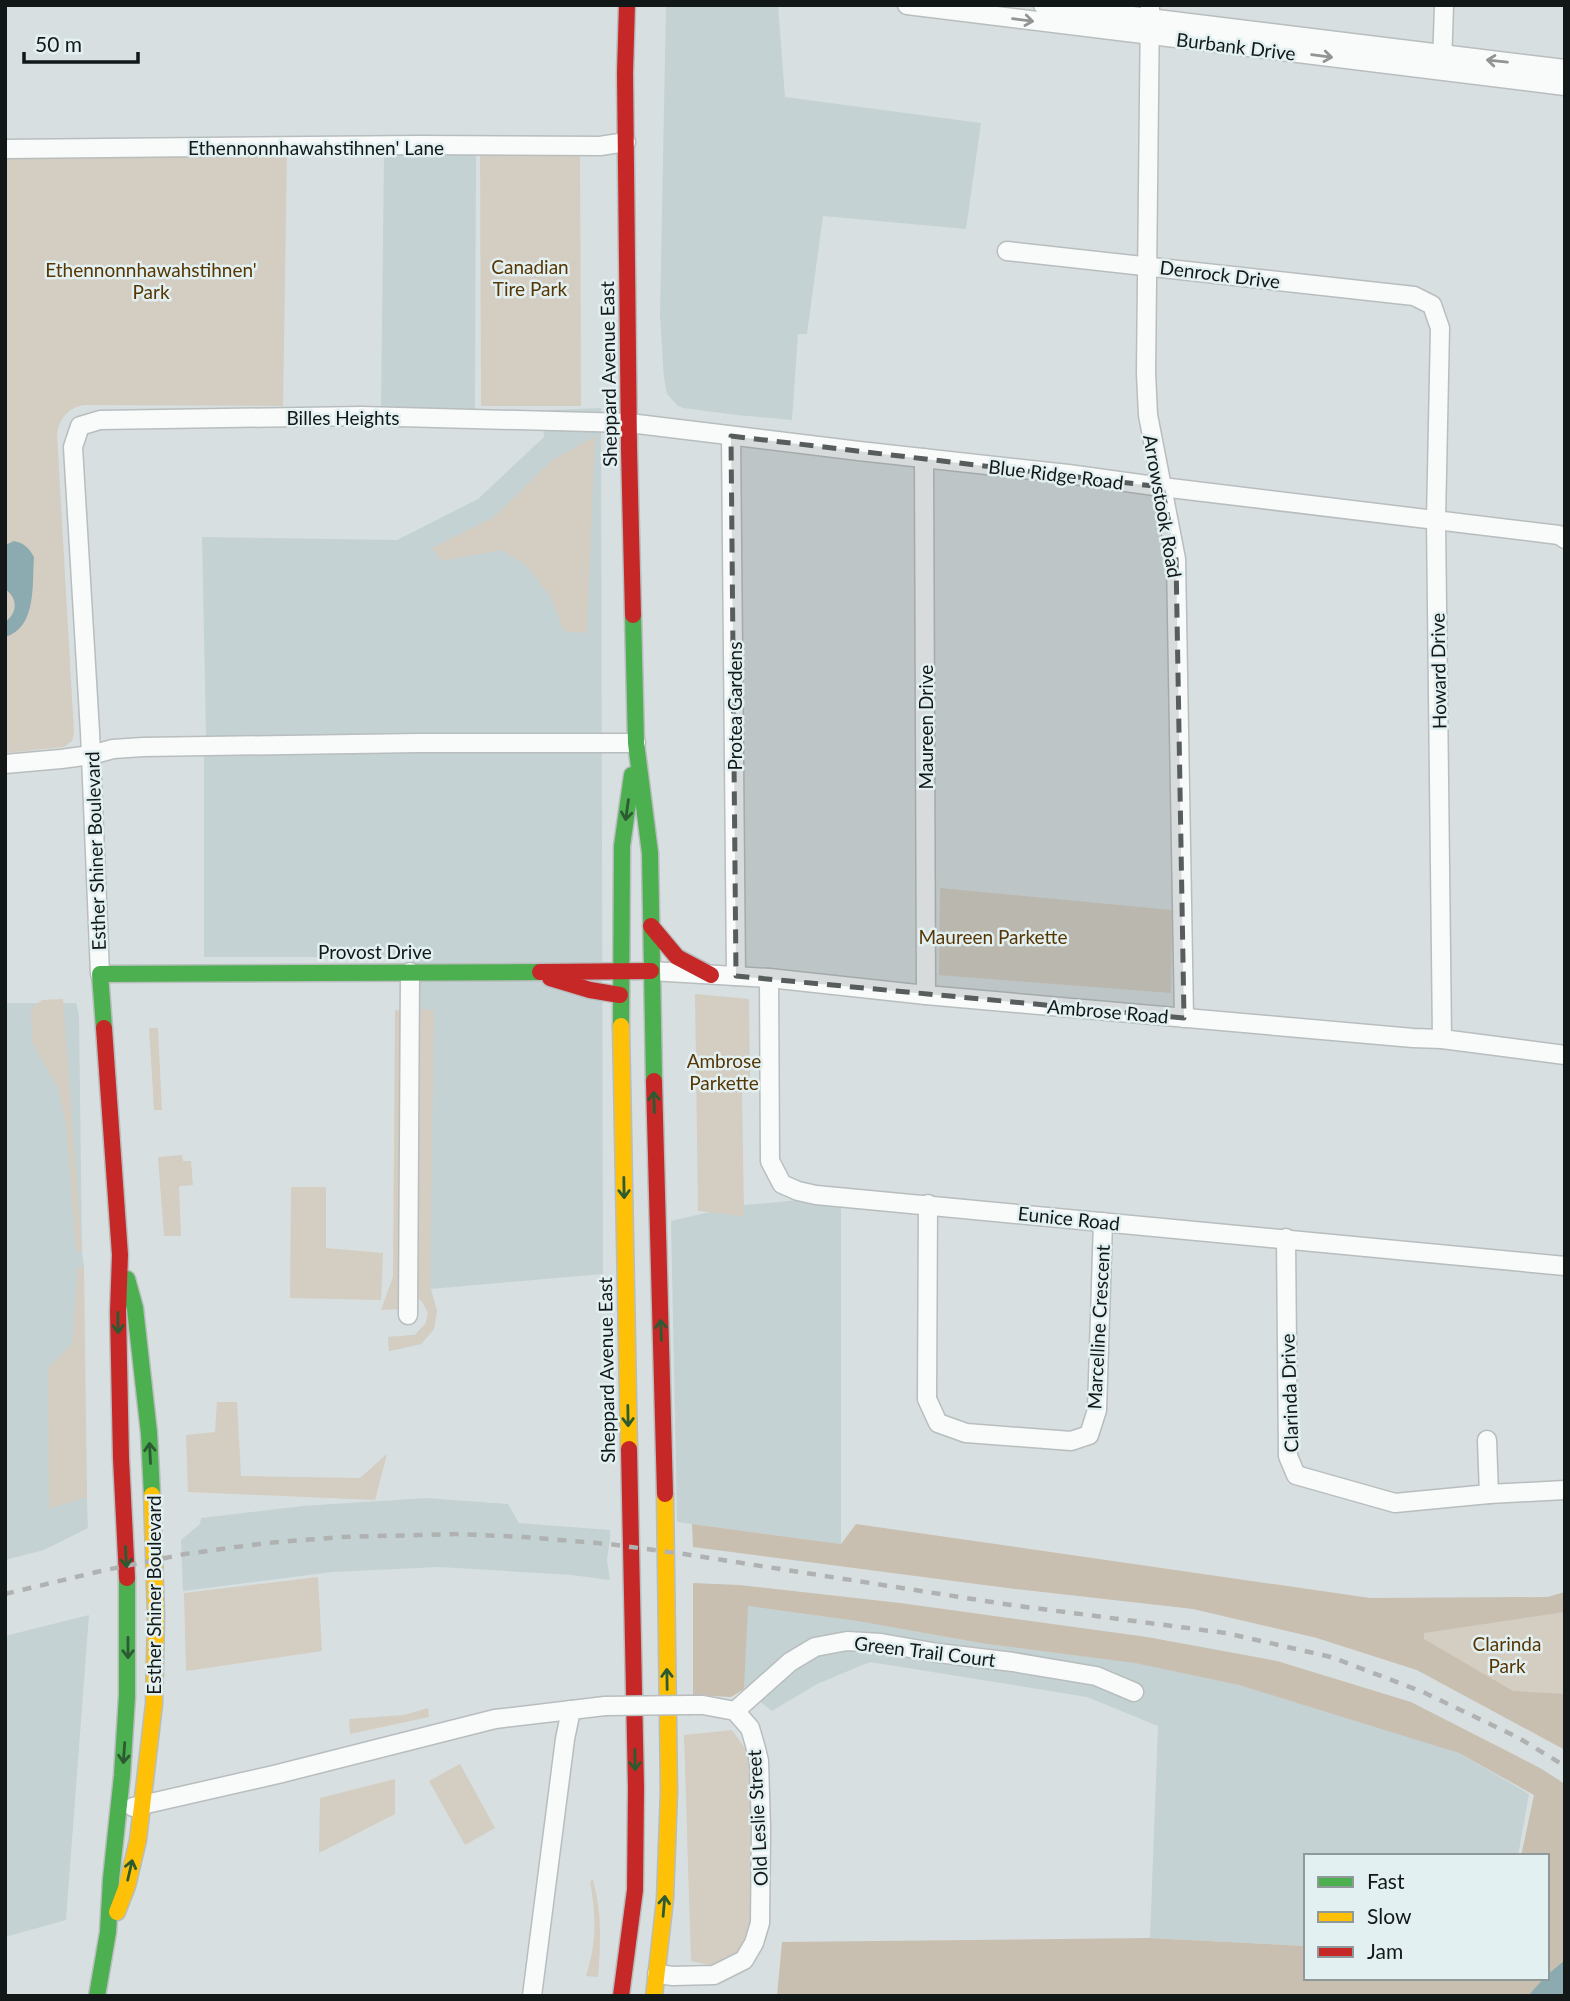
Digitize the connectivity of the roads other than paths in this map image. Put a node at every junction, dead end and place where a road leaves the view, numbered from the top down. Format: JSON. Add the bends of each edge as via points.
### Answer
{"nodes":[{"id":1,"x":627,"y":5,"type":"edge"},
{"id":2,"x":907,"y":5,"type":"edge"},
{"id":3,"x":1043,"y":5,"type":"edge"},
{"id":4,"x":1444,"y":5,"type":"edge"},
{"id":5,"x":1150,"y":20,"type":"edge"},
{"id":6,"x":1442,"y":62,"type":"junction"},
{"id":7,"x":1565,"y":69,"type":"edge"},
{"id":8,"x":1565,"y":86,"type":"edge"},
{"id":9,"x":626,"y":142,"type":"junction"},
{"id":10,"x":5,"y":149,"type":"edge"},
{"id":11,"x":1007,"y":251,"type":"dead end"},
{"id":12,"x":1147,"y":266,"type":"junction"},
{"id":13,"x":1432,"y":305,"type":"joint"},
{"id":14,"x":629,"y":423,"type":"junction"},
{"id":15,"x":731,"y":436,"type":"junction"},
{"id":16,"x":73,"y":447,"type":"joint"},
{"id":17,"x":924,"y":458,"type":"junction"},
{"id":18,"x":1162,"y":487,"type":"junction"},
{"id":19,"x":1436,"y":520,"type":"junction"},
{"id":20,"x":1565,"y":539,"type":"edge"},
{"id":21,"x":636,"y":743,"type":"junction"},
{"id":22,"x":91,"y":755,"type":"junction"},
{"id":23,"x":5,"y":764,"type":"edge"},
{"id":24,"x":651,"y":926,"type":"junction"},
{"id":25,"x":620,"y":970,"type":"junction"},
{"id":26,"x":651,"y":971,"type":"junction"},
{"id":27,"x":410,"y":972,"type":"junction"},
{"id":28,"x":530,"y":972,"type":"junction"},
{"id":29,"x":100,"y":974,"type":"junction"},
{"id":30,"x":711,"y":975,"type":"junction"},
{"id":31,"x":736,"y":976,"type":"junction"},
{"id":32,"x":769,"y":978,"type":"junction"},
{"id":33,"x":620,"y":995,"type":"junction"},
{"id":34,"x":926,"y":995,"type":"junction"},
{"id":35,"x":1184,"y":1018,"type":"junction"},
{"id":36,"x":1443,"y":1039,"type":"junction"},
{"id":37,"x":1565,"y":1055,"type":"edge"},
{"id":38,"x":928,"y":1204,"type":"junction"},
{"id":39,"x":1103,"y":1222,"type":"junction"},
{"id":40,"x":1286,"y":1238,"type":"junction"},
{"id":41,"x":120,"y":1255,"type":"junction"},
{"id":42,"x":1565,"y":1266,"type":"edge"},
{"id":43,"x":408,"y":1315,"type":"dead end"},
{"id":44,"x":1487,"y":1440,"type":"dead end"},
{"id":45,"x":1565,"y":1490,"type":"edge"},
{"id":46,"x":1489,"y":1494,"type":"junction"},
{"id":47,"x":1134,"y":1692,"type":"dead end"},
{"id":48,"x":571,"y":1710,"type":"junction"},
{"id":49,"x":735,"y":1711,"type":"junction"},
{"id":50,"x":143,"y":1805,"type":"junction"},
{"id":51,"x":119,"y":1809,"type":"junction"},
{"id":52,"x":108,"y":1932,"type":"junction"},
{"id":53,"x":657,"y":1974,"type":"junction"},
{"id":54,"x":97,"y":1996,"type":"edge"},
{"id":55,"x":532,"y":1996,"type":"edge"},
{"id":56,"x":621,"y":1996,"type":"edge"},
{"id":57,"x":654,"y":1996,"type":"edge"}],
"edges":[{"from":1,"to":9,"type":"main road","name":"Sheppard Avenue East"},
{"from":2,"to":5,"type":"street","name":"Burbank Drive","one_way":true},
{"from":3,"to":5,"type":"street","name":"Burbank Drive"},
{"from":4,"to":6,"type":"street"},
{"from":5,"to":6,"type":"street","name":"Burbank Drive"},
{"from":5,"to":12,"type":"street","name":"Arrowstook Road"},
{"from":7,"to":6,"type":"street","name":"Burbank Drive","one_way":true},
{"from":6,"to":8,"type":"street","name":"Burbank Drive"},
{"from":9,"to":10,"type":"street","name":"Ethennonnhawahstihnen' Lane","via":[[600,146]]},
{"from":9,"to":14,"type":"main road","name":"Sheppard Avenue East"},
{"from":11,"to":12,"type":"street","name":"Denrock Drive"},
{"from":12,"to":13,"type":"street","name":"Denrock Drive","via":[[1414,296]]},
{"from":12,"to":18,"type":"street","name":"Arrowstook Road","via":[[1148,415]]},
{"from":13,"to":19,"type":"street","name":"Howard Drive","via":[[1440,328]]},
{"from":14,"to":15,"type":"street","name":"Blue Ridge Road"},
{"from":14,"to":16,"type":"street","name":"Billes Heights","via":[[361,416],[100,420],[80,426]]},
{"from":14,"to":21,"type":"main road","name":"Sheppard Avenue East"},
{"from":15,"to":17,"type":"street","name":"Blue Ridge Road"},
{"from":15,"to":31,"type":"street","name":"Protea Gardens"},
{"from":16,"to":22,"type":"street","name":"Esther Shiner Boulevard"},
{"from":17,"to":18,"type":"street","name":"Blue Ridge Road"},
{"from":17,"to":34,"type":"street","name":"Maureen Drive"},
{"from":18,"to":19,"type":"street","name":"Blue Ridge Road"},
{"from":18,"to":35,"type":"street","name":"Arrowstook Road","via":[[1176,559]]},
{"from":19,"to":20,"type":"street","name":"Blue Ridge Road"},
{"from":19,"to":36,"type":"street","name":"Howard Drive"},
{"from":21,"to":22,"type":"street","via":[[143,747]]},
{"from":21,"to":24,"type":"main road","name":"Sheppard Avenue East","via":[[650,853]]},
{"from":21,"to":25,"type":"main road","name":"Sheppard Avenue East","one_way":true,"via":[[622,846]]},
{"from":22,"to":23,"type":"street"},
{"from":22,"to":29,"type":"street","name":"Esther Shiner Boulevard"},
{"from":24,"to":26,"type":"main road","name":"Sheppard Avenue East"},
{"from":24,"to":30,"type":"main road","via":[[677,957]]},
{"from":25,"to":26,"type":"main road","name":"Provost Drive"},
{"from":25,"to":28,"type":"main road","name":"Provost Drive"},
{"from":25,"to":33,"type":"main road","name":"Sheppard Avenue East"},
{"from":26,"to":30,"type":"street","name":"Ambrose Road"},
{"from":53,"to":26,"type":"main road","name":"Sheppard Avenue East","one_way":true,"via":[[670,1792]]},
{"from":27,"to":28,"type":"main road","name":"Provost Drive"},
{"from":27,"to":29,"type":"main road","name":"Provost Drive"},
{"from":27,"to":43,"type":"street"},
{"from":28,"to":33,"type":"main road"},
{"from":29,"to":41,"type":"main road","name":"Esther Shiner Boulevard"},
{"from":30,"to":31,"type":"street","name":"Ambrose Road"},
{"from":31,"to":32,"type":"street","name":"Ambrose Road"},
{"from":32,"to":34,"type":"street","name":"Ambrose Road"},
{"from":32,"to":38,"type":"street","name":"Eunice Road","via":[[770,1161],[782,1184],[817,1195]]},
{"from":33,"to":56,"type":"main road","name":"Sheppard Avenue East","one_way":true,"via":[[636,1788],[635,1889]]},
{"from":34,"to":35,"type":"street","name":"Ambrose Road"},
{"from":35,"to":36,"type":"street","name":"Ambrose Road"},
{"from":36,"to":37,"type":"street","name":"Ambrose Road"},
{"from":38,"to":39,"type":"street","name":"Eunice Road"},
{"from":38,"to":39,"type":"street","name":"Marcelline Crescent","via":[[927,1398],[938,1423],[967,1433],[1071,1441],[1089,1435],[1097,1410]]},
{"from":39,"to":40,"type":"street","name":"Eunice Road"},
{"from":40,"to":42,"type":"street","name":"Eunice Road"},
{"from":40,"to":46,"type":"street","name":"Clarinda Drive","via":[[1288,1456],[1296,1475],[1395,1503]]},
{"from":50,"to":41,"type":"main road","name":"Esther Shiner Boulevard","one_way":true,"via":[[154,1704],[155,1545],[135,1308]]},
{"from":41,"to":51,"type":"main road","name":"Esther Shiner Boulevard","one_way":true,"via":[[120,1445],[128,1601]]},
{"from":44,"to":46,"type":"street"},
{"from":45,"to":46,"type":"street","name":"Clarinda Drive"},
{"from":47,"to":49,"type":"street","name":"Green Trail Court","via":[[1096,1676],[847,1641],[815,1647],[790,1662]]},
{"from":48,"to":49,"type":"street","bridge":true,"via":[[703,1704]]},
{"from":48,"to":50,"type":"street","via":[[495,1719]]},
{"from":48,"to":55,"type":"street"},
{"from":49,"to":53,"type":"street","name":"Old Leslie Street","via":[[750,1728],[759,1761],[760,1923],[744,1960],[714,1975]]},
{"from":50,"to":51,"type":"street"},
{"from":52,"to":50,"type":"main road","name":"Esther Shiner Boulevard","one_way":true,"via":[[127,1886]]},
{"from":51,"to":52,"type":"main road","name":"Esther Shiner Boulevard"},
{"from":52,"to":54,"type":"main road","name":"Esther Shiner Boulevard"},
{"from":53,"to":57,"type":"main road","name":"Sheppard Avenue East"}]}
